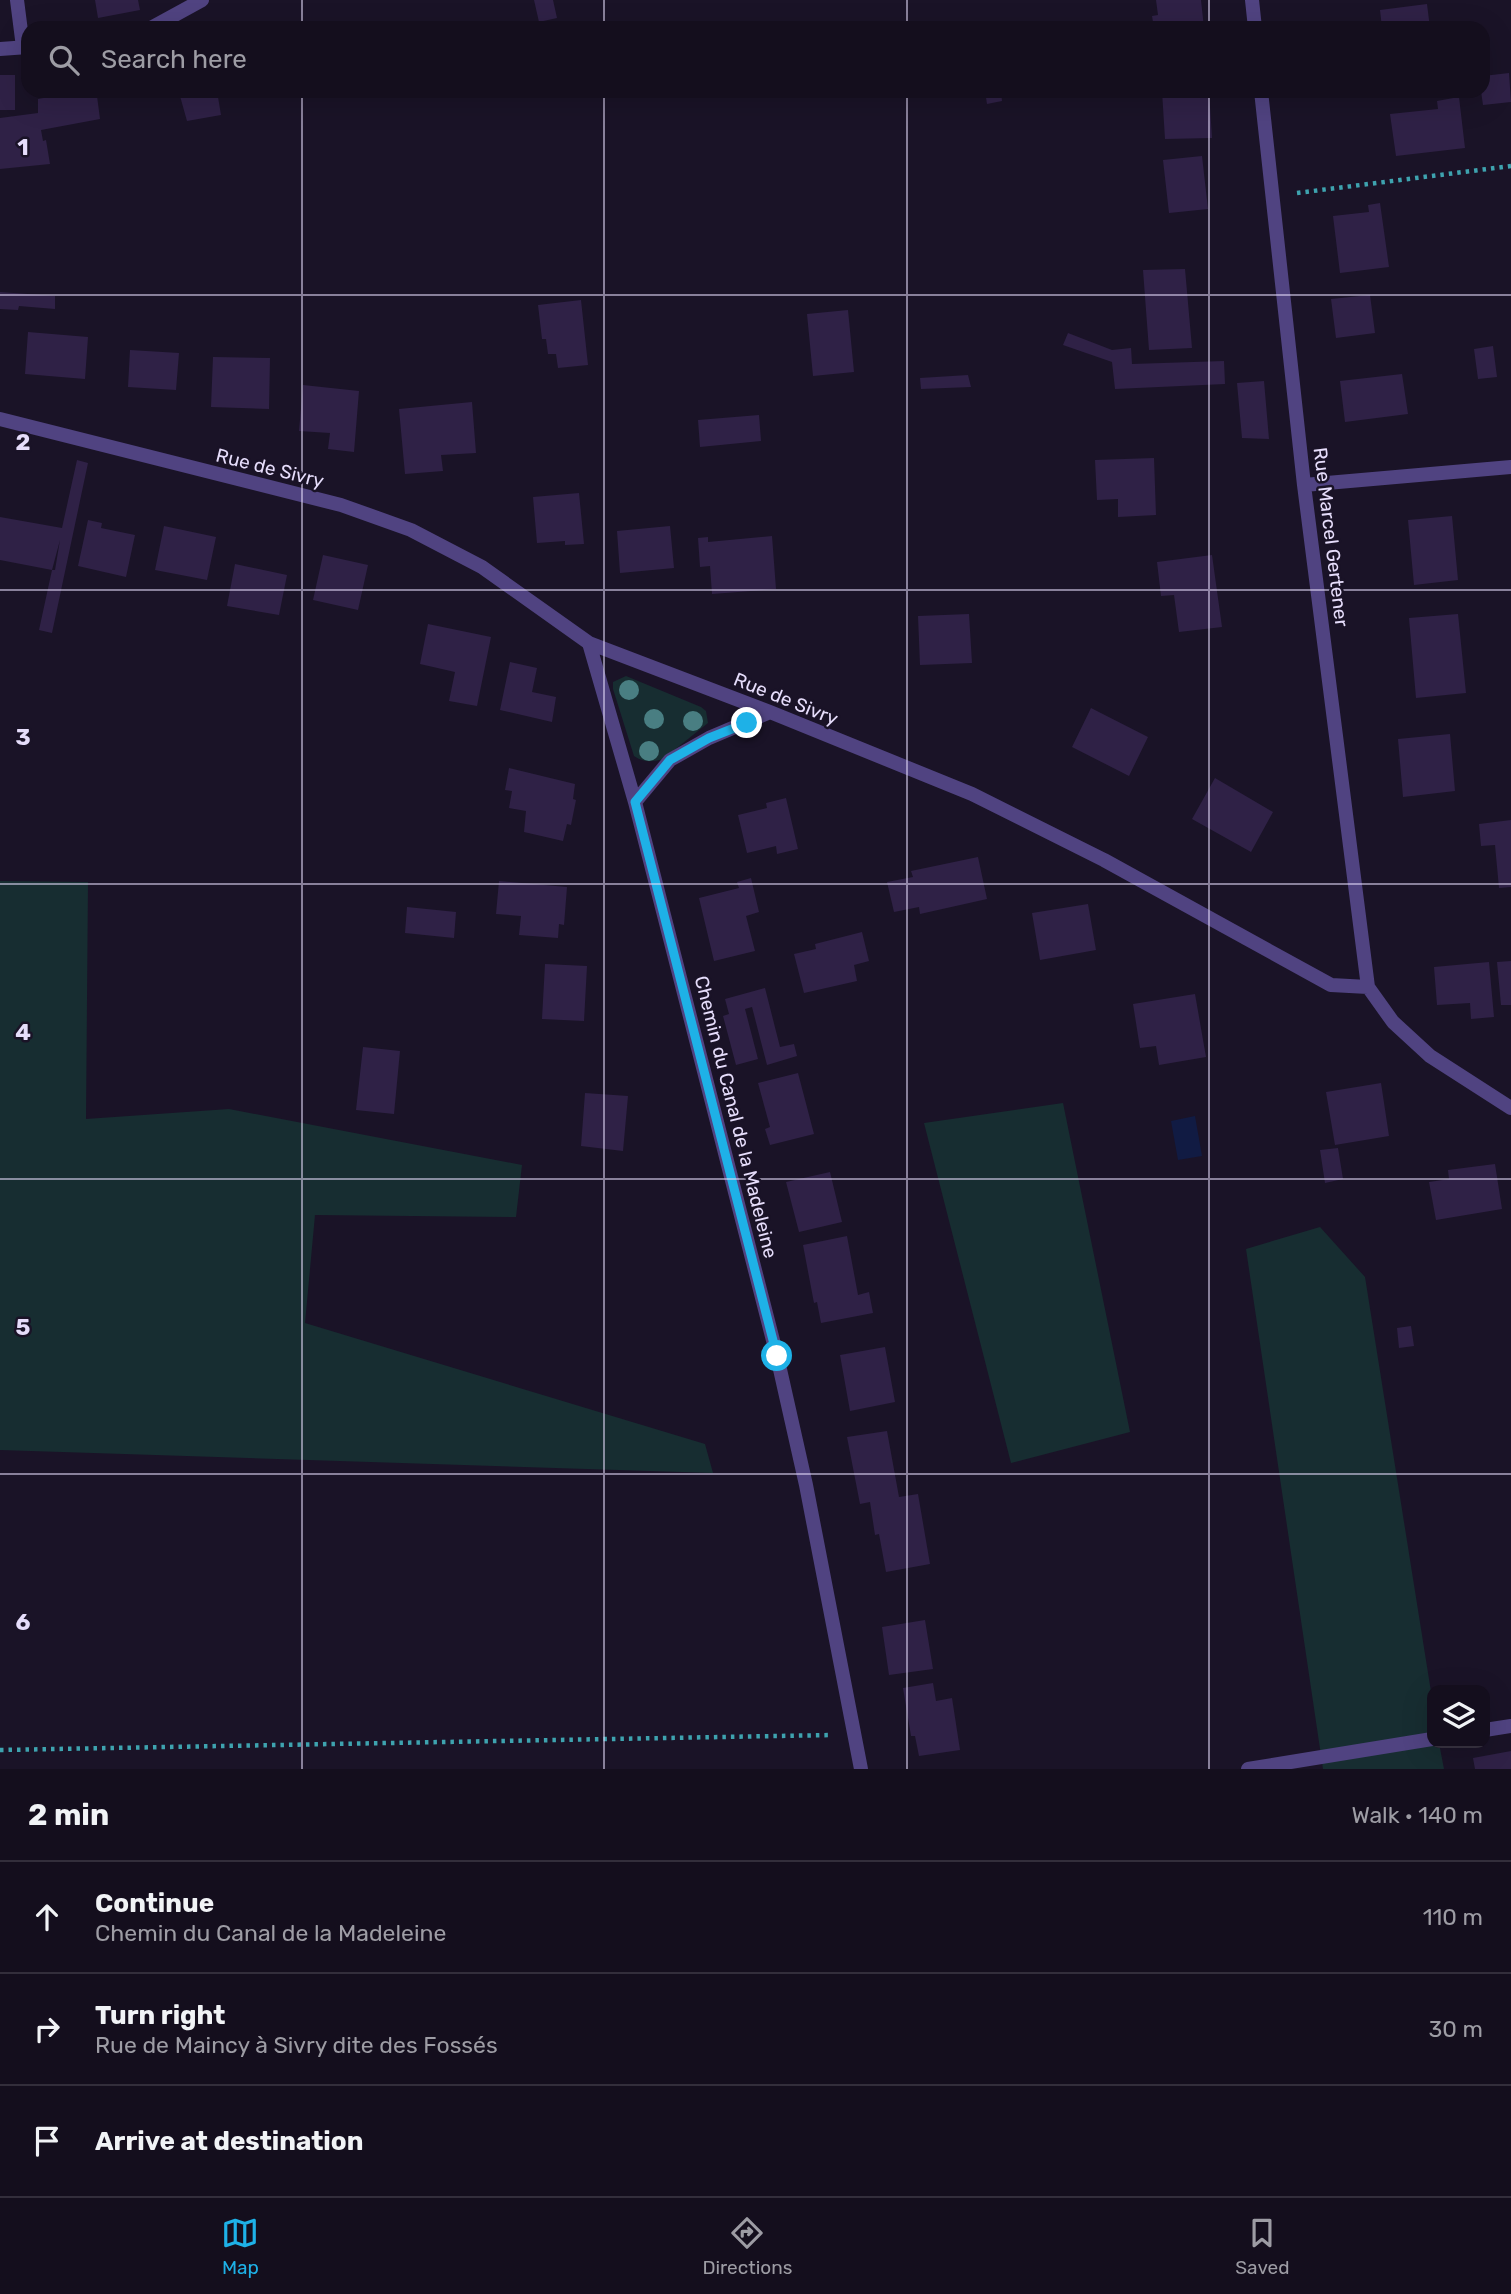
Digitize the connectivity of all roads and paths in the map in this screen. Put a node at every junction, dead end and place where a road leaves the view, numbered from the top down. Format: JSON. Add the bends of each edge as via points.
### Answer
{"nodes":[{"id":1,"x":17,"y":0,"type":"edge"},
{"id":2,"x":202,"y":0,"type":"edge"},
{"id":3,"x":1252,"y":0,"type":"edge"},
{"id":4,"x":21,"y":21,"type":"edge"},
{"id":5,"x":164,"y":21,"type":"edge"},
{"id":6,"x":1254,"y":21,"type":"edge"},
{"id":7,"x":21,"y":47,"type":"edge"},
{"id":8,"x":0,"y":49,"type":"edge"},
{"id":9,"x":1262,"y":98,"type":"edge"},
{"id":10,"x":1511,"y":166,"type":"edge"},
{"id":11,"x":1271,"y":196,"type":"junction"},
{"id":12,"x":0,"y":419,"type":"edge"},
{"id":13,"x":1511,"y":467,"type":"edge"},
{"id":14,"x":1304,"y":485,"type":"junction"},
{"id":15,"x":589,"y":643,"type":"junction"},
{"id":16,"x":770,"y":712,"type":"junction"},
{"id":17,"x":635,"y":802,"type":"junction"},
{"id":18,"x":1368,"y":987,"type":"junction"},
{"id":19,"x":1511,"y":1108,"type":"edge"},
{"id":20,"x":1511,"y":1726,"type":"edge"},
{"id":21,"x":1490,"y":1729,"type":"edge"},
{"id":22,"x":854,"y":1735,"type":"junction"},
{"id":23,"x":1427,"y":1740,"type":"edge"},
{"id":24,"x":0,"y":1750,"type":"edge"},
{"id":25,"x":861,"y":1769,"type":"edge"},
{"id":26,"x":1248,"y":1769,"type":"edge"}],
"edges":[{"from":1,"to":4,"type":"street"},
{"from":2,"to":5,"type":"street"},
{"from":3,"to":6,"type":"street"},
{"from":7,"to":8,"type":"street"},
{"from":9,"to":11,"type":"street","name":"Rue Marcel Gertener"},
{"from":10,"to":11,"type":"path"},
{"from":11,"to":14,"type":"street","name":"Rue Marcel Gertener"},
{"from":12,"to":15,"type":"street","name":"Rue de Sivry","via":[[341,505],[411,530],[482,567]]},
{"from":13,"to":14,"type":"street"},
{"from":14,"to":18,"type":"street","name":"Rue Marcel Gertener"},
{"from":15,"to":16,"type":"street","name":"Rue de Sivry"},
{"from":15,"to":17,"type":"street","name":"Chemin du Canal de la Madeleine"},
{"from":16,"to":17,"type":"street","via":[[670,760]]},
{"from":16,"to":18,"type":"street","name":"Rue de Sivry","via":[[972,794],[1104,860],[1331,985]]},
{"from":17,"to":22,"type":"street","name":"Chemin du Canal de la Madeleine","via":[[774,1343]]},
{"from":18,"to":19,"type":"street","via":[[1393,1022],[1430,1056]]},
{"from":20,"to":21,"type":"street"},
{"from":22,"to":24,"type":"path"},
{"from":22,"to":25,"type":"street","name":"Chemin du Canal de la Madeleine"},
{"from":23,"to":26,"type":"street"}]}
